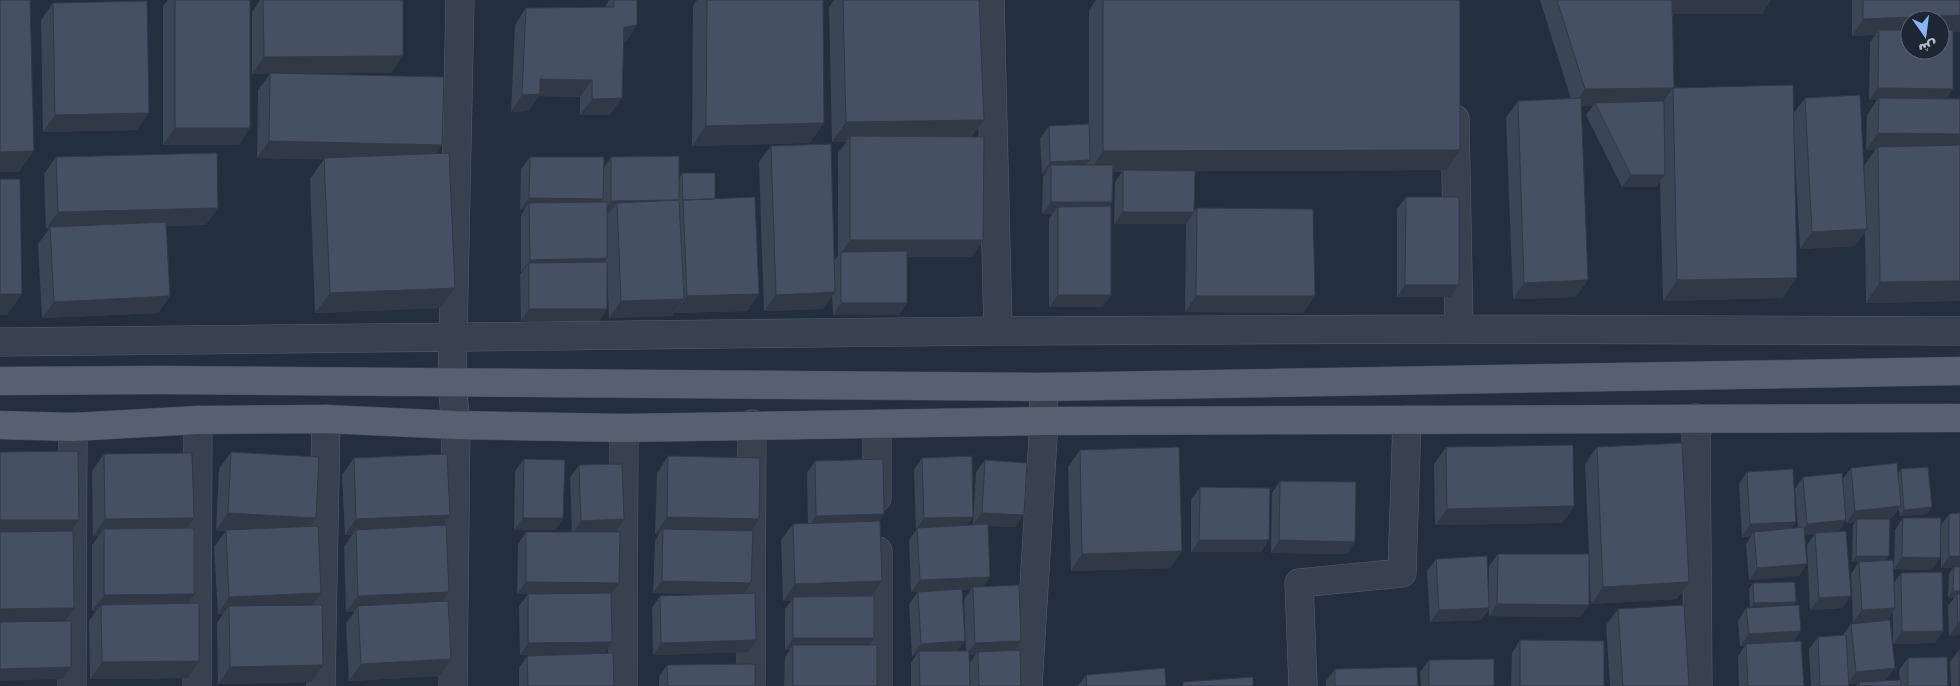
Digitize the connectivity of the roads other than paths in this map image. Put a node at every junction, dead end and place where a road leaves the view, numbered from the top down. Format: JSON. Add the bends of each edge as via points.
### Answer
{"nodes":[{"id":1,"x":460,"y":0,"type":"edge"},
{"id":2,"x":990,"y":0,"type":"edge"},
{"id":3,"x":1455,"y":90,"type":"edge"},
{"id":4,"x":1459,"y":329,"type":"junction"},
{"id":5,"x":998,"y":331,"type":"junction"},
{"id":6,"x":1960,"y":331,"type":"edge"},
{"id":7,"x":453,"y":337,"type":"junction"},
{"id":8,"x":0,"y":342,"type":"edge"},
{"id":9,"x":1960,"y":371,"type":"edge"},
{"id":10,"x":0,"y":381,"type":"edge"},
{"id":11,"x":452,"y":384,"type":"junction"},
{"id":12,"x":1043,"y":388,"type":"junction"},
{"id":13,"x":1696,"y":418,"type":"junction"},
{"id":14,"x":1960,"y":418,"type":"edge"},
{"id":15,"x":326,"y":419,"type":"junction"},
{"id":16,"x":198,"y":420,"type":"junction"},
{"id":17,"x":1408,"y":420,"type":"junction"},
{"id":18,"x":1044,"y":422,"type":"junction"},
{"id":19,"x":752,"y":424,"type":"junction"},
{"id":20,"x":877,"y":424,"type":"junction"},
{"id":21,"x":0,"y":425,"type":"edge"},
{"id":22,"x":456,"y":425,"type":"junction"},
{"id":23,"x":73,"y":427,"type":"junction"},
{"id":24,"x":624,"y":428,"type":"junction"},
{"id":25,"x":72,"y":686,"type":"edge"},
{"id":26,"x":197,"y":686,"type":"edge"},
{"id":27,"x":321,"y":686,"type":"edge"},
{"id":28,"x":453,"y":686,"type":"edge"},
{"id":29,"x":623,"y":686,"type":"edge"},
{"id":30,"x":751,"y":686,"type":"edge"},
{"id":31,"x":878,"y":686,"type":"edge"},
{"id":32,"x":1028,"y":686,"type":"edge"},
{"id":33,"x":1303,"y":686,"type":"edge"},
{"id":34,"x":1698,"y":686,"type":"edge"}],
"edges":[{"from":1,"to":7,"type":"street"},
{"from":2,"to":5,"type":"street"},
{"from":3,"to":4,"type":"street"},
{"from":4,"to":5,"type":"street"},
{"from":4,"to":6,"type":"street"},
{"from":5,"to":7,"type":"street"},
{"from":7,"to":8,"type":"street"},
{"from":7,"to":11,"type":"street"},
{"from":9,"to":12,"type":"main road"},
{"from":10,"to":11,"type":"main road"},
{"from":11,"to":12,"type":"main road"},
{"from":11,"to":22,"type":"street"},
{"from":12,"to":18,"type":"street"},
{"from":13,"to":14,"type":"main road"},
{"from":13,"to":17,"type":"main road"},
{"from":13,"to":34,"type":"street"},
{"from":15,"to":16,"type":"main road"},
{"from":15,"to":22,"type":"main road"},
{"from":15,"to":27,"type":"street"},
{"from":16,"to":23,"type":"main road"},
{"from":16,"to":26,"type":"street"},
{"from":17,"to":18,"type":"main road"},
{"from":17,"to":33,"type":"street","via":[[1402,573],[1299,583]]},
{"from":18,"to":20,"type":"main road"},
{"from":18,"to":32,"type":"street"},
{"from":19,"to":20,"type":"main road"},
{"from":19,"to":24,"type":"main road"},
{"from":19,"to":30,"type":"street"},
{"from":20,"to":31,"type":"street"},
{"from":21,"to":23,"type":"main road"},
{"from":22,"to":24,"type":"main road"},
{"from":22,"to":28,"type":"street"},
{"from":23,"to":25,"type":"street"},
{"from":24,"to":29,"type":"street"}]}
